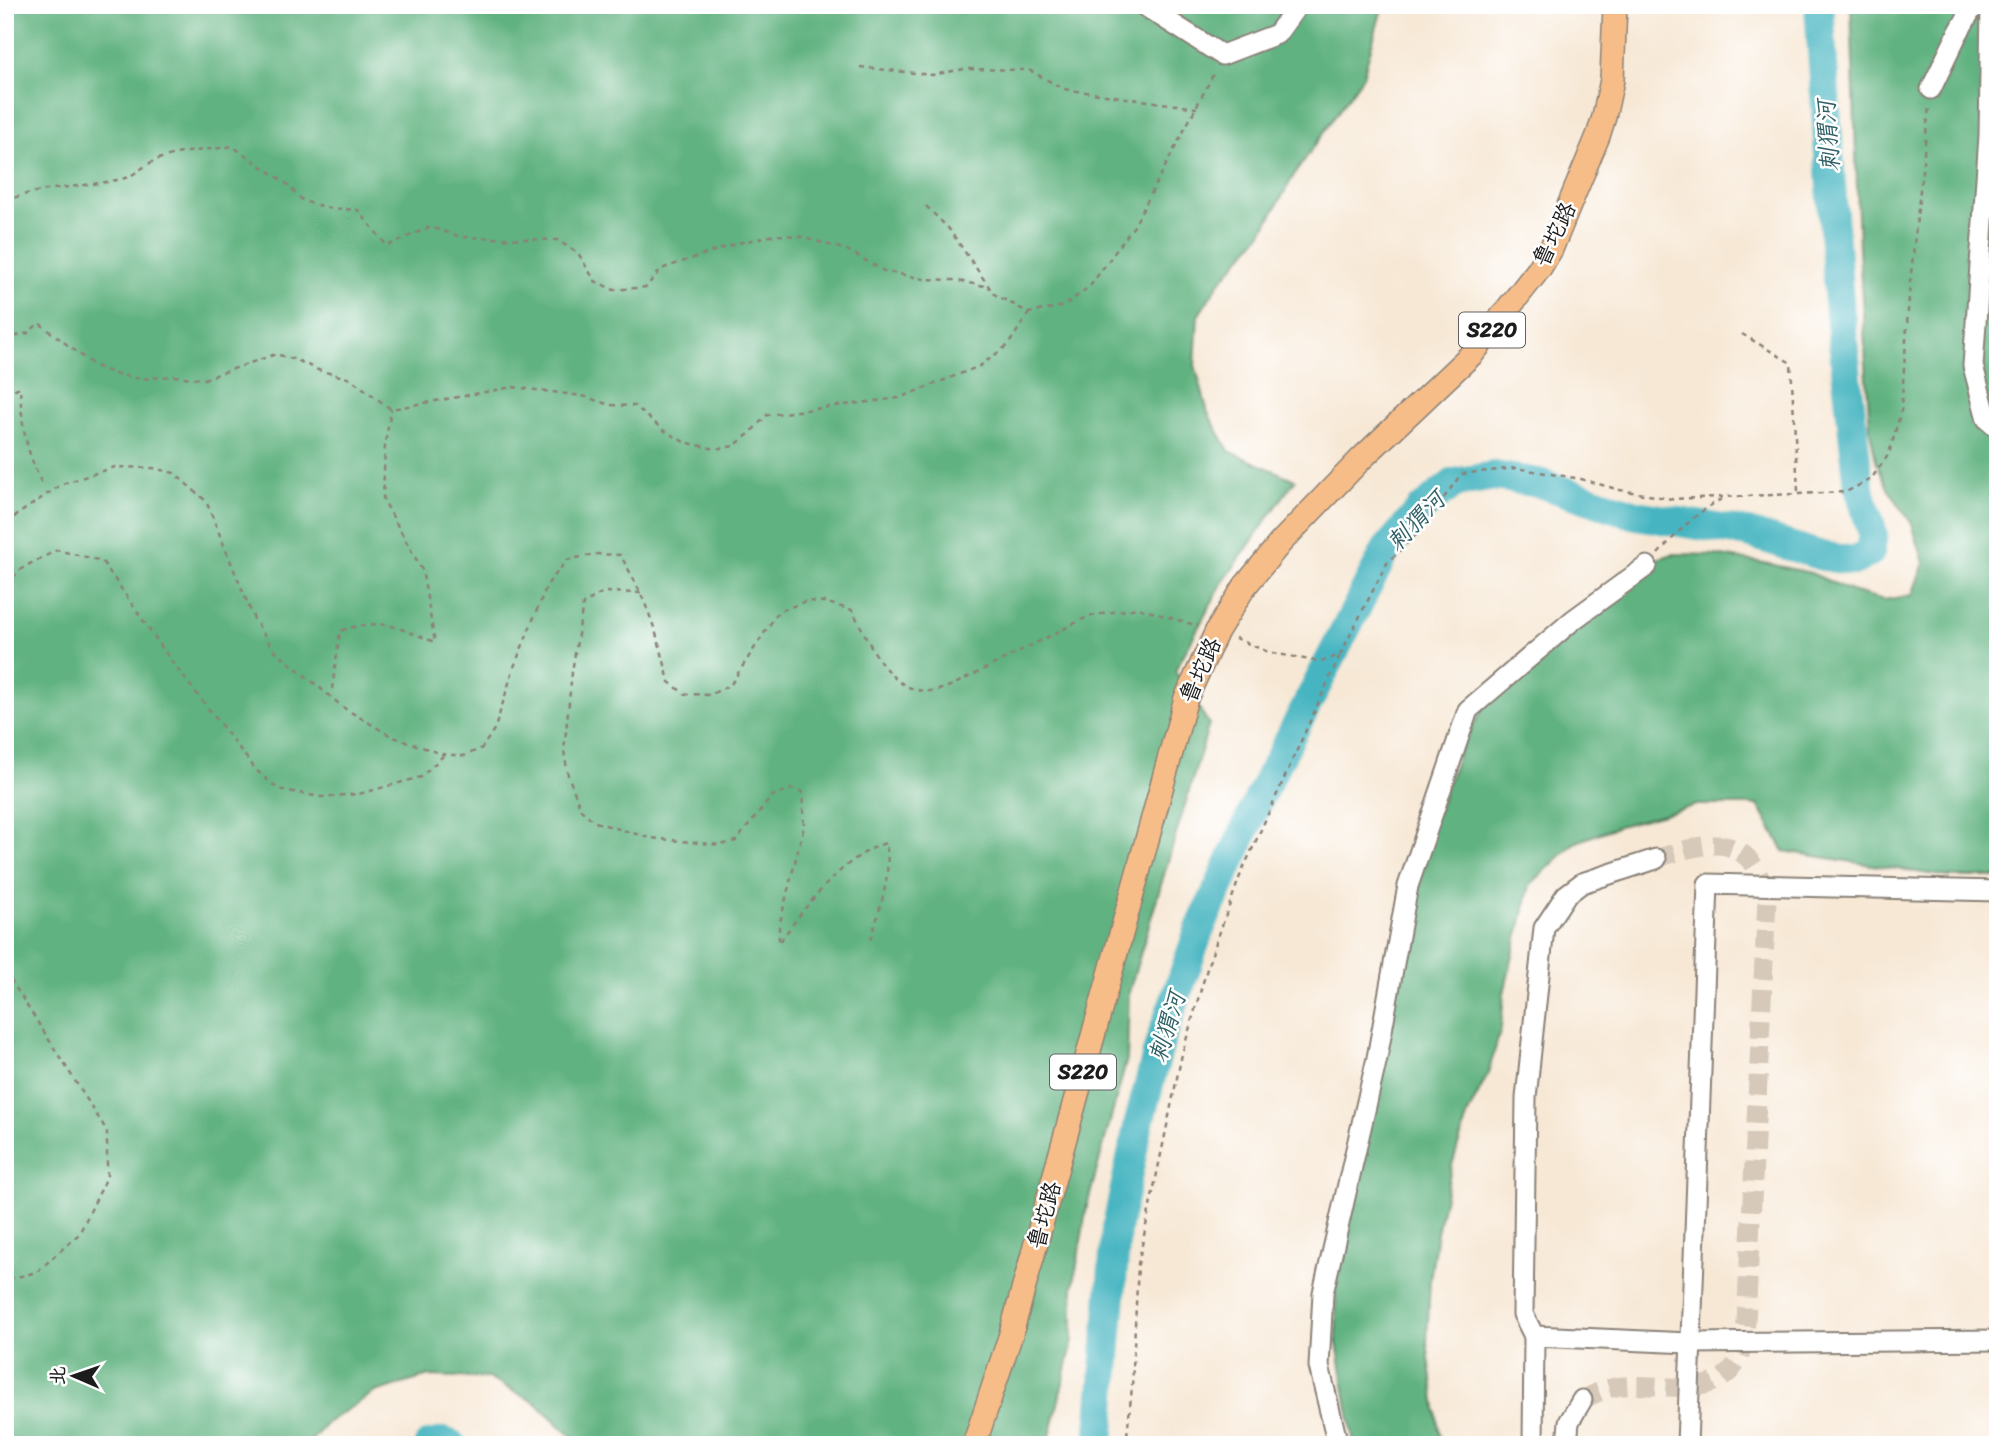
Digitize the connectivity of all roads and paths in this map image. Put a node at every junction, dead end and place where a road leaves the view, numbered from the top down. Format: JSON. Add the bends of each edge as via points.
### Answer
{"nodes":[{"id":1,"x":1143,"y":5,"type":"edge"},
{"id":2,"x":1298,"y":5,"type":"edge"},
{"id":3,"x":1615,"y":5,"type":"edge"},
{"id":4,"x":1974,"y":5,"type":"edge"},
{"id":5,"x":1991,"y":5,"type":"edge"},
{"id":6,"x":1222,"y":55,"type":"junction"},
{"id":7,"x":860,"y":67,"type":"dead end"},
{"id":8,"x":1931,"y":89,"type":"joint"},
{"id":9,"x":1197,"y":108,"type":"junction"},
{"id":10,"x":5,"y":201,"type":"edge"},
{"id":11,"x":926,"y":206,"type":"dead end"},
{"id":12,"x":989,"y":286,"type":"junction"},
{"id":13,"x":1029,"y":313,"type":"junction"},
{"id":14,"x":1742,"y":334,"type":"dead end"},
{"id":15,"x":5,"y":339,"type":"edge"},
{"id":16,"x":5,"y":393,"type":"edge"},
{"id":17,"x":391,"y":409,"type":"junction"},
{"id":18,"x":1998,"y":428,"type":"edge"},
{"id":19,"x":43,"y":486,"type":"dead end"},
{"id":20,"x":1798,"y":492,"type":"junction"},
{"id":21,"x":1724,"y":498,"type":"junction"},
{"id":22,"x":5,"y":523,"type":"edge"},
{"id":23,"x":1647,"y":566,"type":"joint"},
{"id":24,"x":5,"y":584,"type":"edge"},
{"id":25,"x":642,"y":593,"type":"junction"},
{"id":26,"x":1204,"y":628,"type":"dead end"},
{"id":27,"x":1231,"y":636,"type":"dead end"},
{"id":28,"x":1340,"y":655,"type":"junction"},
{"id":29,"x":332,"y":689,"type":"dead end"},
{"id":30,"x":444,"y":754,"type":"junction"},
{"id":31,"x":1656,"y":859,"type":"tunnel mouth"},
{"id":32,"x":1998,"y":891,"type":"edge"},
{"id":33,"x":869,"y":944,"type":"dead end"},
{"id":34,"x":5,"y":971,"type":"edge"},
{"id":35,"x":5,"y":1280,"type":"edge"},
{"id":36,"x":1534,"y":1336,"type":"junction"},
{"id":37,"x":1998,"y":1340,"type":"edge"},
{"id":38,"x":1689,"y":1343,"type":"junction"},
{"id":39,"x":1582,"y":1400,"type":"dead end"},
{"id":40,"x":974,"y":1445,"type":"edge"},
{"id":41,"x":1126,"y":1445,"type":"edge"},
{"id":42,"x":1338,"y":1445,"type":"edge"},
{"id":43,"x":1533,"y":1445,"type":"edge"},
{"id":44,"x":1567,"y":1445,"type":"edge"},
{"id":45,"x":1687,"y":1445,"type":"edge"}],
"edges":[{"from":1,"to":6,"type":"street"},
{"from":2,"to":6,"type":"street","via":[[1278,34]]},
{"from":3,"to":40,"type":"main road","name":"鲁坨路","number":"S220","bridge":true,"via":[[1612,80],[1605,117],[1539,269],[1473,353],[1281,542],[1245,586],[1217,631],[1186,698],[1012,1334]]},
{"from":4,"to":8,"type":"street"},
{"from":5,"to":18,"type":"street","via":[[1989,136],[1973,366],[1987,419]]},
{"from":6,"to":9,"type":"path"},
{"from":7,"to":9,"type":"path","via":[[932,75],[964,69],[1029,70],[1065,89]]},
{"from":8,"to":20,"type":"path","via":[[1901,411],[1889,454],[1871,479],[1846,492]]},
{"from":9,"to":13,"type":"path","via":[[1134,226],[1090,286],[1064,306]]},
{"from":10,"to":12,"type":"path","via":[[53,187],[124,179],[152,161],[180,152],[232,146],[286,183],[303,201],[358,210],[387,246],[430,227],[461,237],[557,240],[578,253],[595,281],[614,290],[646,287],[661,269],[775,235],[798,236],[847,250],[884,271]]},
{"from":11,"to":12,"type":"path","via":[[949,229]]},
{"from":12,"to":13,"type":"path","via":[[994,294]]},
{"from":13,"to":17,"type":"path","via":[[1008,345],[981,366],[900,398],[767,415],[734,446],[715,449],[684,442],[635,406],[513,387]]},
{"from":14,"to":20,"type":"path","via":[[1791,363]]},
{"from":15,"to":17,"type":"path","via":[[28,333],[39,323],[95,366],[141,379],[204,379],[276,354],[351,379]]},
{"from":16,"to":19,"type":"path","via":[[20,387],[29,456]]},
{"from":17,"to":29,"type":"path","via":[[383,499],[422,570],[435,642],[385,624],[362,624],[340,631]]},
{"from":20,"to":21,"type":"path"},
{"from":21,"to":23,"type":"path","via":[[1685,524]]},
{"from":21,"to":28,"type":"path","via":[[1672,499],[1516,468],[1461,474],[1420,531],[1387,563]]},
{"from":22,"to":30,"type":"path","via":[[62,484],[115,467],[174,473],[206,501],[254,619],[273,649],[344,708],[391,736]]},
{"from":23,"to":42,"type":"street","via":[[1573,620],[1468,710],[1408,886],[1377,1058],[1323,1293],[1319,1366]]},
{"from":24,"to":30,"type":"path","via":[[24,567],[57,550],[102,561],[172,662],[256,769],[278,789],[320,797],[359,794],[421,777]]},
{"from":25,"to":26,"type":"path","via":[[669,682],[685,694],[710,695],[731,684],[778,612],[806,601],[852,610],[887,671],[907,688],[932,691],[953,685],[1089,616],[1138,608]]},
{"from":25,"to":30,"type":"path","via":[[620,555],[567,560],[547,585],[489,738],[482,748],[464,756]]},
{"from":25,"to":33,"type":"path","via":[[603,592],[583,604],[564,751],[582,810],[595,822],[650,838],[720,845],[736,841],[772,796],[791,789],[802,792],[804,826],[779,926],[779,943],[815,894],[869,848],[886,843],[886,890]]},
{"from":27,"to":28,"type":"path","via":[[1268,652],[1320,662]]},
{"from":28,"to":41,"type":"path","via":[[1240,876],[1182,1054],[1138,1264]]},
{"from":31,"to":36,"type":"street","via":[[1582,883],[1566,895],[1544,928],[1526,1098],[1523,1314]]},
{"from":32,"to":38,"type":"street","via":[[1708,884]]},
{"from":34,"to":35,"type":"path","via":[[107,1130],[107,1177],[79,1234],[37,1272]]},
{"from":36,"to":38,"type":"street"},
{"from":36,"to":43,"type":"street"},
{"from":37,"to":38,"type":"street"},
{"from":38,"to":45,"type":"street"},
{"from":39,"to":44,"type":"street","via":[[1569,1422]]}]}
